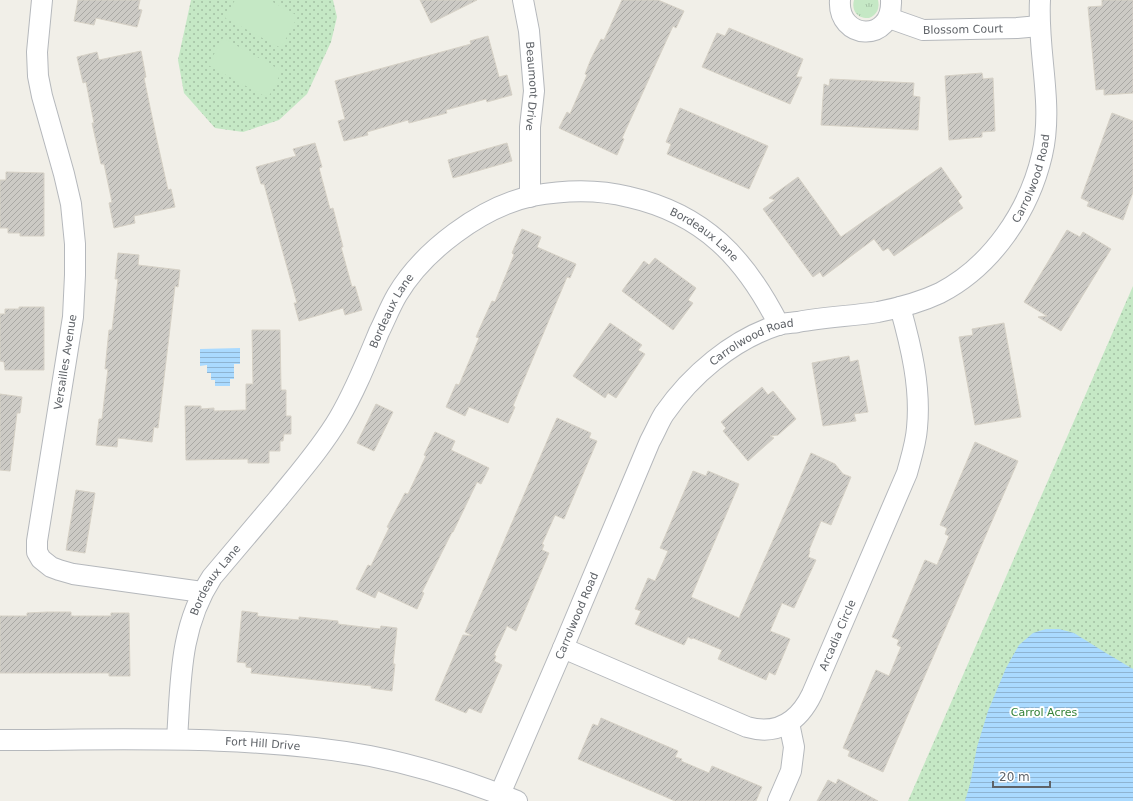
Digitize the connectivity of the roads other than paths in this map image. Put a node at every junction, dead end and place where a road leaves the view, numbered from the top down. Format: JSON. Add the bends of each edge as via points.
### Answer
{"nodes":[{"id":1,"x":42,"y":0,"type":"edge"},
{"id":2,"x":522,"y":0,"type":"edge"},
{"id":3,"x":840,"y":0,"type":"edge"},
{"id":4,"x":1040,"y":0,"type":"edge"},
{"id":5,"x":890,"y":9,"type":"edge"},
{"id":6,"x":1039,"y":26,"type":"junction"},
{"id":7,"x":530,"y":197,"type":"junction"},
{"id":8,"x":900,"y":307,"type":"junction"},
{"id":9,"x":779,"y":325,"type":"junction"},
{"id":10,"x":202,"y":592,"type":"junction"},
{"id":11,"x":563,"y":648,"type":"junction"},
{"id":12,"x":789,"y":722,"type":"junction"},
{"id":13,"x":177,"y":739,"type":"junction"},
{"id":14,"x":0,"y":740,"type":"edge"},
{"id":15,"x":509,"y":798,"type":"edge"},
{"id":16,"x":778,"y":801,"type":"edge"}],
"edges":[{"from":1,"to":10,"type":"street","name":"Versailles Avenue","via":[[37,52],[38,76],[71,204],[75,275],[73,317],[37,552],[40,559],[51,567],[73,574]]},
{"from":2,"to":7,"type":"street","name":"Beaumont Drive","via":[[529,32],[534,91],[530,127]]},
{"from":3,"to":5,"type":"street","name":"Blossom Court","via":[[843,18],[848,25],[862,32],[878,29],[884,24]]},
{"from":4,"to":6,"type":"street","name":"Carrolwood Road"},
{"from":5,"to":6,"type":"street","name":"Blossom Court","via":[[923,30]]},
{"from":6,"to":8,"type":"street","name":"Carrolwood Road","via":[[1046,125],[1042,155],[1025,203],[995,249],[978,267],[939,293]]},
{"from":7,"to":9,"type":"street","name":"Bordeaux Lane","via":[[566,192],[615,193],[649,202],[683,217],[714,237],[739,261],[768,303]]},
{"from":7,"to":10,"type":"street","name":"Bordeaux Lane","via":[[479,218],[451,236],[425,258],[408,277],[395,297],[358,381],[325,440]]},
{"from":8,"to":9,"type":"street","name":"Carrolwood Road"},
{"from":8,"to":12,"type":"street","name":"Arcadia Circle","via":[[918,394],[917,430],[912,455],[907,473],[812,694],[806,707]]},
{"from":9,"to":11,"type":"street","name":"Carrolwood Road","via":[[750,337],[706,366],[682,390],[664,414],[650,440]]},
{"from":10,"to":13,"type":"street","name":"Bordeaux Lane","via":[[188,631],[182,667]]},
{"from":11,"to":12,"type":"street","name":"Arcadia Circle","via":[[747,727],[758,730],[770,729]]},
{"from":11,"to":15,"type":"street","name":"Carrolwood Road"},
{"from":12,"to":16,"type":"street","via":[[794,747],[791,771]]},
{"from":13,"to":14,"type":"street","name":"Fort Hill Drive"},
{"from":13,"to":15,"type":"street","name":"Fort Hill Drive","via":[[277,744],[371,756],[447,776]]}]}
